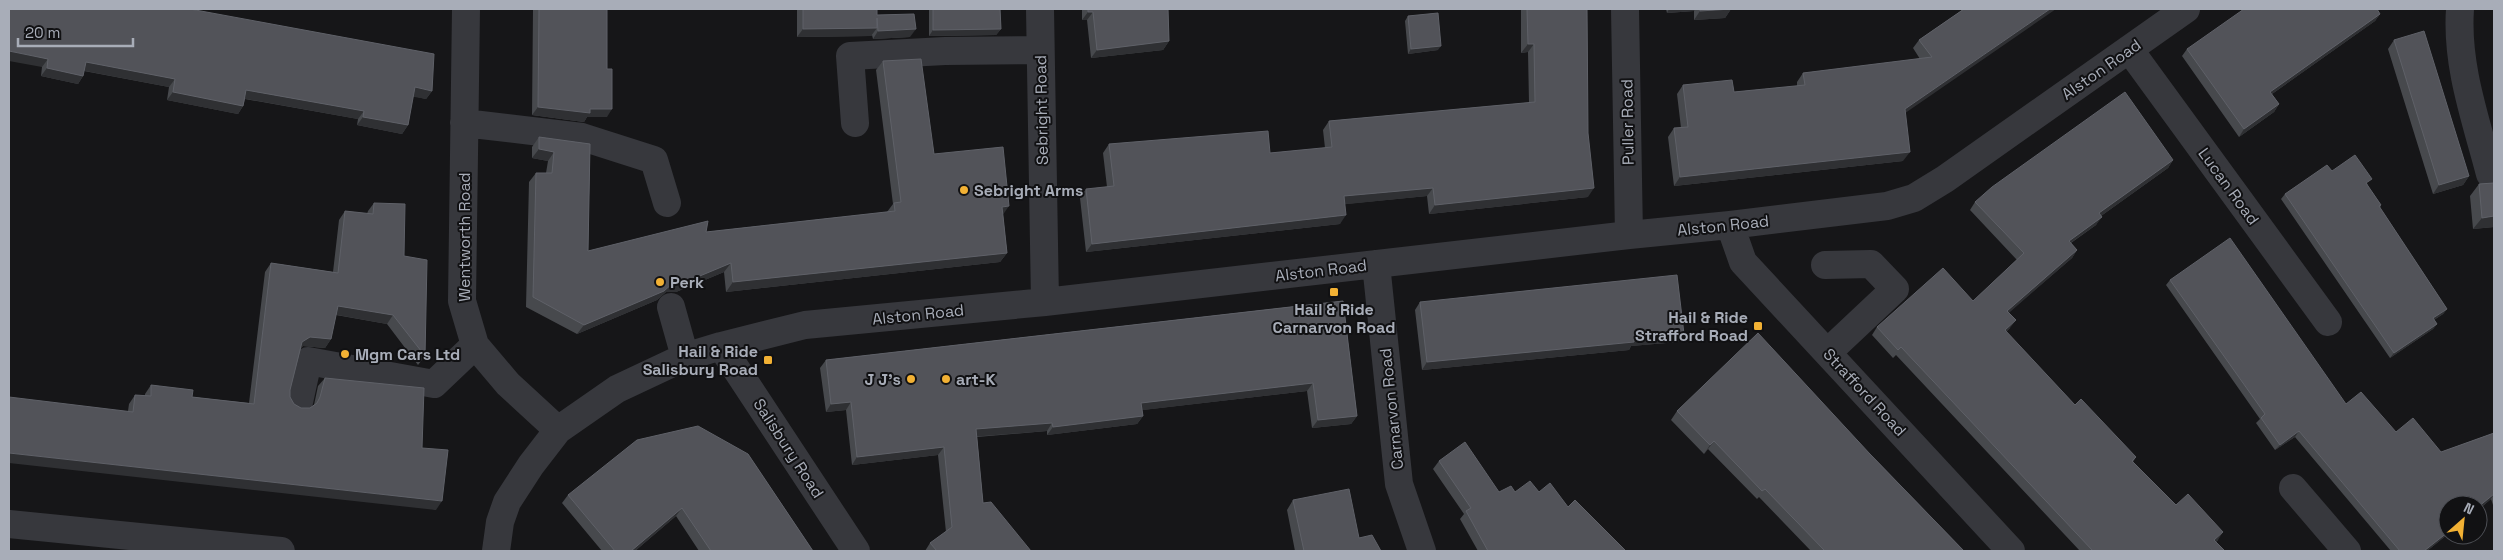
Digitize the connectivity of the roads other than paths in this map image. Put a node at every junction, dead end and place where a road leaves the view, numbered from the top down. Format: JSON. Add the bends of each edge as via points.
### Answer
{"nodes":[{"id":1,"x":463,"y":9,"type":"edge"},
{"id":2,"x":1040,"y":9,"type":"edge"},
{"id":3,"x":1625,"y":9,"type":"edge"},
{"id":4,"x":2186,"y":9,"type":"edge"},
{"id":5,"x":2460,"y":9,"type":"edge"},
{"id":6,"x":2129,"y":49,"type":"junction"},
{"id":7,"x":1040,"y":50,"type":"junction"},
{"id":8,"x":464,"y":123,"type":"junction"},
{"id":9,"x":855,"y":123,"type":"dead end"},
{"id":10,"x":2490,"y":174,"type":"dead end"},
{"id":11,"x":667,"y":203,"type":"dead end"},
{"id":12,"x":1730,"y":225,"type":"junction"},
{"id":13,"x":1629,"y":234,"type":"junction"},
{"id":14,"x":1376,"y":264,"type":"junction"},
{"id":15,"x":1825,"y":265,"type":"dead end"},
{"id":16,"x":1045,"y":302,"type":"junction"},
{"id":17,"x":672,"y":307,"type":"dead end"},
{"id":18,"x":2328,"y":322,"type":"dead end"},
{"id":19,"x":475,"y":345,"type":"junction"},
{"id":20,"x":722,"y":346,"type":"junction"},
{"id":21,"x":1828,"y":352,"type":"junction"},
{"id":22,"x":685,"y":357,"type":"junction"},
{"id":23,"x":299,"y":402,"type":"dead end"},
{"id":24,"x":558,"y":430,"type":"junction"},
{"id":25,"x":2293,"y":488,"type":"dead end"},
{"id":26,"x":9,"y":524,"type":"edge"},
{"id":27,"x":281,"y":551,"type":"edge"},
{"id":28,"x":496,"y":551,"type":"edge"},
{"id":29,"x":856,"y":551,"type":"edge"},
{"id":30,"x":1422,"y":551,"type":"edge"},
{"id":31,"x":2011,"y":551,"type":"edge"},
{"id":32,"x":2347,"y":551,"type":"edge"}],
"edges":[{"from":1,"to":8,"type":"street","name":"Wentworth Road"},
{"from":2,"to":7,"type":"street","name":"Sebright Road"},
{"from":3,"to":13,"type":"street","name":"Puller Road"},
{"from":4,"to":6,"type":"street","name":"Alston Road"},
{"from":5,"to":10,"type":"street","via":[[2461,63]]},
{"from":6,"to":12,"type":"street","name":"Alston Road","via":[[1914,198],[1887,206]]},
{"from":6,"to":18,"type":"street","name":"Lucan Road"},
{"from":7,"to":9,"type":"street","via":[[945,50],[850,56]]},
{"from":7,"to":16,"type":"street","name":"Sebright Road"},
{"from":8,"to":11,"type":"street","via":[[582,137],[654,160]]},
{"from":8,"to":19,"type":"street","name":"Wentworth Road","via":[[462,301]]},
{"from":12,"to":13,"type":"street","name":"Alston Road"},
{"from":12,"to":21,"type":"street","name":"Strafford Road","via":[[1743,262]]},
{"from":13,"to":14,"type":"street","name":"Alston Road"},
{"from":14,"to":16,"type":"street","name":"Alston Road"},
{"from":14,"to":30,"type":"street","name":"Carnarvon Road","via":[[1399,484]]},
{"from":15,"to":21,"type":"street","via":[[1871,264],[1895,289]]},
{"from":16,"to":20,"type":"street","name":"Alston Road","via":[[805,326]]},
{"from":17,"to":22,"type":"street"},
{"from":19,"to":23,"type":"street","via":[[434,384],[308,361]]},
{"from":19,"to":24,"type":"street","name":"Wentworth Road","via":[[508,384]]},
{"from":20,"to":22,"type":"street","name":"Alston Road"},
{"from":20,"to":29,"type":"street","name":"Salisbury Road"},
{"from":21,"to":31,"type":"street","name":"Strafford Road"},
{"from":22,"to":24,"type":"street","name":"Alston Road","via":[[617,389]]},
{"from":24,"to":28,"type":"street","name":"Alston Road","via":[[506,502]]},
{"from":25,"to":32,"type":"street"},
{"from":26,"to":27,"type":"street"}]}
